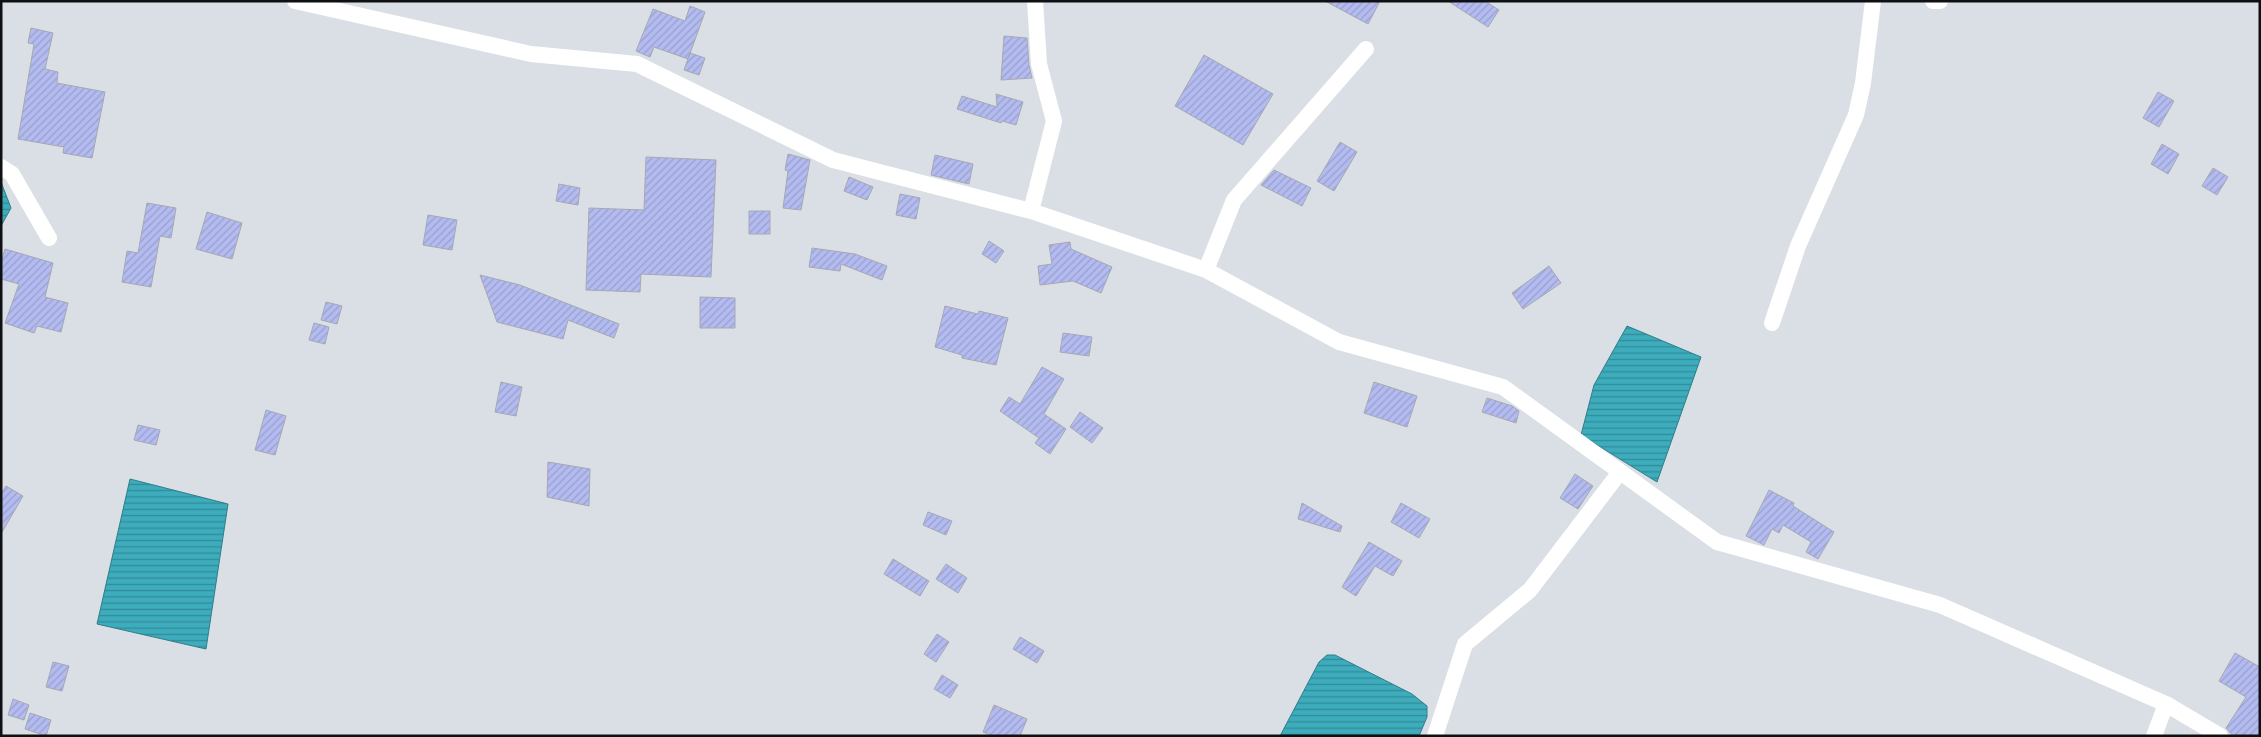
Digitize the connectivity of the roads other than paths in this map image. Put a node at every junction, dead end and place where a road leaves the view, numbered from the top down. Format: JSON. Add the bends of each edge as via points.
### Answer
{"nodes":[{"id":1,"x":295,"y":1,"type":"edge"},
{"id":2,"x":1035,"y":1,"type":"edge"},
{"id":3,"x":1873,"y":1,"type":"edge"},
{"id":4,"x":1933,"y":1,"type":"edge"},
{"id":5,"x":1940,"y":1,"type":"edge"},
{"id":6,"x":1366,"y":49,"type":"dead end"},
{"id":7,"x":1,"y":167,"type":"edge"},
{"id":8,"x":1031,"y":211,"type":"junction"},
{"id":9,"x":49,"y":238,"type":"dead end"},
{"id":10,"x":1206,"y":270,"type":"junction"},
{"id":11,"x":1772,"y":323,"type":"dead end"},
{"id":12,"x":1620,"y":472,"type":"junction"},
{"id":13,"x":2166,"y":704,"type":"junction"},
{"id":14,"x":1435,"y":736,"type":"edge"},
{"id":15,"x":2154,"y":736,"type":"edge"},
{"id":16,"x":2220,"y":736,"type":"edge"}],
"edges":[{"from":1,"to":8,"type":"street","via":[[531,54],[637,64],[833,160]]},
{"from":2,"to":8,"type":"street","via":[[1039,64],[1054,121]]},
{"from":3,"to":11,"type":"street","via":[[1856,114],[1798,246]]},
{"from":4,"to":5,"type":"street"},
{"from":6,"to":10,"type":"street","via":[[1234,200]]},
{"from":7,"to":9,"type":"street","via":[[12,174]]},
{"from":8,"to":10,"type":"street"},
{"from":10,"to":12,"type":"street","via":[[1339,342],[1503,387]]},
{"from":12,"to":13,"type":"street","via":[[1717,542],[1940,605]]},
{"from":12,"to":14,"type":"street","via":[[1530,590],[1465,644]]},
{"from":13,"to":15,"type":"street"},
{"from":13,"to":16,"type":"street"}]}
